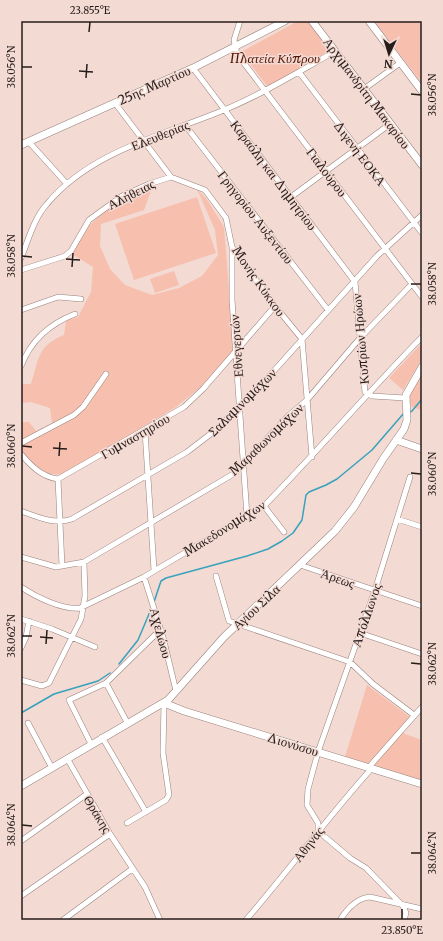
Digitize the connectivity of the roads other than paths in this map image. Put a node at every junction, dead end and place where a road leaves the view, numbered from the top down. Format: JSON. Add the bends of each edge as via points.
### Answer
{"nodes":[{"id":1,"x":240,"y":21,"type":"edge"},
{"id":2,"x":285,"y":21,"type":"edge"},
{"id":3,"x":312,"y":21,"type":"edge"},
{"id":4,"x":369,"y":21,"type":"edge"},
{"id":5,"x":235,"y":46,"type":"junction"},
{"id":6,"x":334,"y":52,"type":"junction"},
{"id":7,"x":400,"y":63,"type":"junction"},
{"id":8,"x":193,"y":68,"type":"junction"},
{"id":9,"x":299,"y":72,"type":"junction"},
{"id":10,"x":364,"y":89,"type":"junction"},
{"id":11,"x":264,"y":91,"type":"junction"},
{"id":12,"x":422,"y":91,"type":"edge"},
{"id":13,"x":115,"y":103,"type":"junction"},
{"id":14,"x":225,"y":109,"type":"junction"},
{"id":15,"x":390,"y":124,"type":"junction"},
{"id":16,"x":185,"y":125,"type":"junction"},
{"id":17,"x":142,"y":141,"type":"junction"},
{"id":18,"x":29,"y":142,"type":"junction"},
{"id":19,"x":21,"y":144,"type":"edge"},
{"id":20,"x":357,"y":148,"type":"junction"},
{"id":21,"x":422,"y":164,"type":"edge"},
{"id":22,"x":326,"y":171,"type":"junction"},
{"id":23,"x":171,"y":178,"type":"junction"},
{"id":24,"x":67,"y":184,"type":"junction"},
{"id":25,"x":291,"y":197,"type":"junction"},
{"id":26,"x":422,"y":215,"type":"edge"},
{"id":27,"x":414,"y":223,"type":"junction"},
{"id":28,"x":422,"y":234,"type":"edge"},
{"id":29,"x":232,"y":247,"type":"junction"},
{"id":30,"x":385,"y":250,"type":"junction"},
{"id":31,"x":21,"y":258,"type":"edge"},
{"id":32,"x":21,"y":270,"type":"edge"},
{"id":33,"x":355,"y":282,"type":"junction"},
{"id":34,"x":412,"y":284,"type":"junction"},
{"id":35,"x":422,"y":297,"type":"edge"},
{"id":36,"x":81,"y":299,"type":"dead end"},
{"id":37,"x":275,"y":306,"type":"junction"},
{"id":38,"x":21,"y":310,"type":"edge"},
{"id":39,"x":328,"y":310,"type":"junction"},
{"id":40,"x":75,"y":314,"type":"dead end"},
{"id":41,"x":422,"y":337,"type":"edge"},
{"id":42,"x":360,"y":338,"type":"junction"},
{"id":43,"x":302,"y":339,"type":"junction"},
{"id":44,"x":236,"y":350,"type":"junction"},
{"id":45,"x":21,"y":366,"type":"edge"},
{"id":46,"x":422,"y":367,"type":"edge"},
{"id":47,"x":106,"y":374,"type":"dead end"},
{"id":48,"x":367,"y":394,"type":"junction"},
{"id":49,"x":406,"y":398,"type":"junction"},
{"id":50,"x":307,"y":400,"type":"junction"},
{"id":51,"x":240,"y":405,"type":"junction"},
{"id":52,"x":144,"y":430,"type":"junction"},
{"id":53,"x":396,"y":440,"type":"junction"},
{"id":54,"x":21,"y":442,"type":"edge"},
{"id":55,"x":422,"y":449,"type":"edge"},
{"id":56,"x":21,"y":454,"type":"edge"},
{"id":57,"x":312,"y":457,"type":"junction"},
{"id":58,"x":244,"y":464,"type":"junction"},
{"id":59,"x":146,"y":474,"type":"junction"},
{"id":60,"x":410,"y":477,"type":"dead end"},
{"id":61,"x":58,"y":479,"type":"junction"},
{"id":62,"x":264,"y":506,"type":"junction"},
{"id":63,"x":21,"y":512,"type":"edge"},
{"id":64,"x":247,"y":516,"type":"junction"},
{"id":65,"x":397,"y":519,"type":"junction"},
{"id":66,"x":59,"y":522,"type":"junction"},
{"id":67,"x":150,"y":523,"type":"junction"},
{"id":68,"x":422,"y":527,"type":"edge"},
{"id":69,"x":284,"y":532,"type":"dead end"},
{"id":70,"x":21,"y":557,"type":"edge"},
{"id":71,"x":84,"y":562,"type":"junction"},
{"id":72,"x":300,"y":565,"type":"junction"},
{"id":73,"x":62,"y":566,"type":"junction"},
{"id":74,"x":154,"y":570,"type":"junction"},
{"id":75,"x":216,"y":576,"type":"dead end"},
{"id":76,"x":144,"y":577,"type":"junction"},
{"id":77,"x":21,"y":588,"type":"edge"},
{"id":78,"x":375,"y":590,"type":"junction"},
{"id":79,"x":422,"y":606,"type":"edge"},
{"id":80,"x":84,"y":607,"type":"junction"},
{"id":81,"x":21,"y":619,"type":"edge"},
{"id":82,"x":29,"y":621,"type":"junction"},
{"id":83,"x":237,"y":625,"type":"junction"},
{"id":84,"x":160,"y":630,"type":"junction"},
{"id":85,"x":360,"y":633,"type":"junction"},
{"id":86,"x":73,"y":638,"type":"junction"},
{"id":87,"x":95,"y":647,"type":"dead end"},
{"id":88,"x":21,"y":648,"type":"edge"},
{"id":89,"x":422,"y":654,"type":"edge"},
{"id":90,"x":350,"y":662,"type":"junction"},
{"id":91,"x":21,"y":680,"type":"edge"},
{"id":92,"x":106,"y":683,"type":"junction"},
{"id":93,"x":176,"y":691,"type":"junction"},
{"id":94,"x":164,"y":703,"type":"junction"},
{"id":95,"x":422,"y":707,"type":"edge"},
{"id":96,"x":418,"y":714,"type":"edge"},
{"id":97,"x":28,"y":723,"type":"dead end"},
{"id":98,"x":128,"y":724,"type":"junction"},
{"id":99,"x":102,"y":738,"type":"junction"},
{"id":100,"x":91,"y":744,"type":"junction"},
{"id":101,"x":318,"y":752,"type":"junction"},
{"id":102,"x":67,"y":758,"type":"junction"},
{"id":103,"x":52,"y":768,"type":"junction"},
{"id":104,"x":370,"y":768,"type":"junction"},
{"id":105,"x":422,"y":784,"type":"edge"},
{"id":106,"x":21,"y":786,"type":"edge"},
{"id":107,"x":87,"y":794,"type":"junction"},
{"id":108,"x":146,"y":812,"type":"junction"},
{"id":109,"x":127,"y":823,"type":"dead end"},
{"id":110,"x":318,"y":831,"type":"junction"},
{"id":111,"x":110,"y":834,"type":"junction"},
{"id":112,"x":21,"y":842,"type":"edge"},
{"id":113,"x":132,"y":869,"type":"junction"},
{"id":114,"x":21,"y":896,"type":"edge"},
{"id":115,"x":403,"y":906,"type":"junction"},
{"id":116,"x":422,"y":909,"type":"edge"},
{"id":117,"x":69,"y":918,"type":"edge"},
{"id":118,"x":63,"y":920,"type":"edge"},
{"id":119,"x":160,"y":920,"type":"edge"},
{"id":120,"x":246,"y":920,"type":"edge"},
{"id":121,"x":340,"y":920,"type":"edge"},
{"id":122,"x":404,"y":920,"type":"edge"}],
"edges":[{"from":1,"to":5,"type":"street","via":[[235,34]]},
{"from":2,"to":5,"type":"street","name":"25ης Μαρτίου"},
{"from":3,"to":6,"type":"street","name":"Αρχιμανδρίτη Μακαρίου"},
{"from":4,"to":7,"type":"street"},
{"from":5,"to":8,"type":"street","name":"25ης Μαρτίου"},
{"from":5,"to":11,"type":"street","name":"Γιαλούρου","via":[[237,54]]},
{"from":6,"to":9,"type":"street","name":"Ελευθερίας"},
{"from":6,"to":10,"type":"street","name":"Αρχιμανδρίτη Μακαρίου"},
{"from":7,"to":10,"type":"street"},
{"from":7,"to":12,"type":"street"},
{"from":8,"to":13,"type":"street","name":"25ης Μαρτίου"},
{"from":8,"to":14,"type":"street","name":"Καραόλη και Δημητρίου"},
{"from":9,"to":11,"type":"street","name":"Ελευθερίας"},
{"from":9,"to":20,"type":"street","name":"Διγενή ΕΟΚΑ"},
{"from":10,"to":15,"type":"street","name":"Αρχιμανδρίτη Μακαρίου"},
{"from":11,"to":14,"type":"street","name":"Ελευθερίας"},
{"from":11,"to":22,"type":"street","name":"Γιαλούρου"},
{"from":13,"to":17,"type":"street"},
{"from":13,"to":18,"type":"street","name":"25ης Μαρτίου"},
{"from":14,"to":16,"type":"street","name":"Ελευθερίας"},
{"from":14,"to":25,"type":"street","name":"Καραόλη και Δημητρίου"},
{"from":15,"to":20,"type":"street"},
{"from":15,"to":21,"type":"street","name":"Αρχιμανδρίτη Μακαρίου"},
{"from":16,"to":17,"type":"street","name":"Ελευθερίας"},
{"from":16,"to":39,"type":"street","name":"Γρηγορίου Αυξεντίου"},
{"from":17,"to":23,"type":"street"},
{"from":17,"to":24,"type":"street","name":"Ελευθερίας","via":[[102,161]]},
{"from":18,"to":19,"type":"street","name":"25ης Μαρτίου"},
{"from":18,"to":24,"type":"street"},
{"from":20,"to":22,"type":"street"},
{"from":20,"to":27,"type":"street","name":"Διγενή ΕΟΚΑ"},
{"from":22,"to":25,"type":"street"},
{"from":22,"to":30,"type":"street","name":"Γιαλούρου"},
{"from":23,"to":29,"type":"street","name":"Μονής Κύκκου","via":[[209,193],[226,218]]},
{"from":23,"to":32,"type":"street","name":"Αλήθειας","via":[[149,184],[114,200],[89,220],[71,251],[65,256]]},
{"from":24,"to":31,"type":"street","name":"Ελευθερίας","via":[[46,204]]},
{"from":25,"to":33,"type":"street","name":"Καραόλη και Δημητρίου"},
{"from":26,"to":27,"type":"street","name":"Σαλαμινομάχων"},
{"from":27,"to":28,"type":"street","name":"Διγενή ΕΟΚΑ"},
{"from":27,"to":30,"type":"street","name":"Σαλαμινομάχων"},
{"from":29,"to":37,"type":"street","name":"Μονής Κύκκου"},
{"from":29,"to":44,"type":"street","name":"Εθνεγερτών","via":[[232,300]]},
{"from":30,"to":33,"type":"street","name":"Σαλαμινομάχων"},
{"from":30,"to":34,"type":"street","name":"Γιαλούρου"},
{"from":33,"to":39,"type":"street","name":"Σαλαμινομάχων"},
{"from":33,"to":42,"type":"street","name":"Κυπρίων Ηρώων"},
{"from":34,"to":35,"type":"street","name":"Γιαλούρου"},
{"from":34,"to":42,"type":"street","name":"Μαραθωνομάχων"},
{"from":36,"to":38,"type":"street","via":[[58,296]]},
{"from":37,"to":43,"type":"street","name":"Μονής Κύκκου"},
{"from":37,"to":44,"type":"street","name":"Γυμναστηρίου"},
{"from":39,"to":43,"type":"street","name":"Σαλαμινομάχων"},
{"from":40,"to":45,"type":"street","via":[[45,330],[26,354]]},
{"from":41,"to":48,"type":"street","name":"Μακεδονομάχων"},
{"from":42,"to":48,"type":"street","name":"Κυπρίων Ηρώων","via":[[363,387]]},
{"from":42,"to":50,"type":"street","name":"Μαραθωνομάχων"},
{"from":43,"to":50,"type":"street"},
{"from":43,"to":51,"type":"street","name":"Σαλαμινομάχων"},
{"from":44,"to":51,"type":"street","name":"Εθνεγερτών"},
{"from":44,"to":52,"type":"street","name":"Γυμναστηρίου","via":[[191,401],[177,412]]},
{"from":46,"to":49,"type":"street"},
{"from":47,"to":54,"type":"street","via":[[83,407],[74,415]]},
{"from":48,"to":49,"type":"street"},
{"from":48,"to":57,"type":"street","name":"Μακεδονομάχων"},
{"from":49,"to":53,"type":"street","name":"Αγίου Σίλα","via":[[404,429]]},
{"from":50,"to":57,"type":"street"},
{"from":50,"to":58,"type":"street","name":"Μαραθωνομάχων","via":[[288,416]]},
{"from":51,"to":58,"type":"street","name":"Εθνεγερτών"},
{"from":51,"to":59,"type":"street","name":"Σαλαμινομάχων","via":[[202,442]]},
{"from":52,"to":59,"type":"street"},
{"from":52,"to":61,"type":"street","name":"Γυμναστηρίου"},
{"from":53,"to":55,"type":"street"},
{"from":53,"to":72,"type":"street","name":"Αγίου Σίλα","via":[[354,507],[335,531]]},
{"from":56,"to":61,"type":"street","via":[[35,469]]},
{"from":57,"to":62,"type":"street","name":"Μακεδονομάχων"},
{"from":58,"to":64,"type":"street","name":"Εθνεγερτών"},
{"from":58,"to":67,"type":"street","name":"Μαραθωνομάχων","via":[[234,473]]},
{"from":59,"to":66,"type":"street","name":"Σαλαμινομάχων","via":[[72,519]]},
{"from":59,"to":67,"type":"street"},
{"from":60,"to":65,"type":"street","name":"Απόλλωνος"},
{"from":61,"to":66,"type":"street"},
{"from":62,"to":64,"type":"street","name":"Μακεδονομάχων"},
{"from":62,"to":69,"type":"street"},
{"from":63,"to":66,"type":"street","name":"Σαλαμινομάχων"},
{"from":64,"to":74,"type":"street","name":"Μακεδονομάχων"},
{"from":65,"to":68,"type":"street"},
{"from":65,"to":78,"type":"street","name":"Απόλλωνος"},
{"from":66,"to":73,"type":"street"},
{"from":67,"to":71,"type":"street","name":"Μαραθωνομάχων"},
{"from":67,"to":74,"type":"street"},
{"from":70,"to":73,"type":"street","name":"Μαραθωνομάχων","via":[[48,566]]},
{"from":71,"to":73,"type":"street","name":"Μαραθωνομάχων"},
{"from":71,"to":80,"type":"street"},
{"from":72,"to":78,"type":"street","name":"Άρεως"},
{"from":72,"to":83,"type":"street","name":"Αγίου Σίλα"},
{"from":74,"to":76,"type":"street","name":"Μακεδονομάχων"},
{"from":75,"to":83,"type":"street","via":[[229,621]]},
{"from":76,"to":80,"type":"street","name":"Μακεδονομάχων"},
{"from":76,"to":84,"type":"street","name":"Αχελώου"},
{"from":77,"to":80,"type":"street","name":"Μακεδονομάχων","via":[[69,608]]},
{"from":78,"to":79,"type":"street","name":"Άρεως"},
{"from":78,"to":85,"type":"street","name":"Απόλλωνος"},
{"from":80,"to":86,"type":"street"},
{"from":81,"to":82,"type":"street"},
{"from":82,"to":86,"type":"street"},
{"from":82,"to":88,"type":"street"},
{"from":83,"to":90,"type":"street"},
{"from":83,"to":93,"type":"street","name":"Αγίου Σίλα","via":[[204,657]]},
{"from":84,"to":92,"type":"street"},
{"from":84,"to":93,"type":"street","name":"Αχελώου"},
{"from":85,"to":89,"type":"street"},
{"from":85,"to":90,"type":"street","name":"Απόλλωνος"},
{"from":86,"to":87,"type":"street"},
{"from":86,"to":91,"type":"street","via":[[49,683],[42,686]]},
{"from":90,"to":96,"type":"street","via":[[373,684]]},
{"from":90,"to":101,"type":"street","name":"Απόλλωνος"},
{"from":92,"to":98,"type":"street"},
{"from":92,"to":100,"type":"street","via":[[69,700]]},
{"from":93,"to":94,"type":"street","name":"Αγίου Σίλα"},
{"from":94,"to":98,"type":"street","name":"Αγίου Σίλα"},
{"from":94,"to":101,"type":"street","name":"Διονύσου"},
{"from":94,"to":108,"type":"street","via":[[164,761],[169,796]]},
{"from":95,"to":96,"type":"street","name":"Αθηνάς"},
{"from":96,"to":104,"type":"street","name":"Αθηνάς"},
{"from":97,"to":103,"type":"street"},
{"from":98,"to":99,"type":"street","name":"Αγίου Σίλα"},
{"from":99,"to":100,"type":"street","name":"Αγίου Σίλα"},
{"from":99,"to":108,"type":"street"},
{"from":100,"to":102,"type":"street","name":"Αγίου Σίλα"},
{"from":101,"to":104,"type":"street","name":"Διονύσου"},
{"from":101,"to":110,"type":"street","name":"Απόλλωνος","via":[[307,798],[308,808],[318,823]]},
{"from":102,"to":103,"type":"street","name":"Αγίου Σίλα"},
{"from":102,"to":107,"type":"street","name":"Θράκης"},
{"from":103,"to":106,"type":"street","name":"Αγίου Σίλα"},
{"from":104,"to":105,"type":"street","name":"Διονύσου"},
{"from":104,"to":110,"type":"street","name":"Αθηνάς"},
{"from":107,"to":111,"type":"street","name":"Θράκης"},
{"from":107,"to":112,"type":"street"},
{"from":108,"to":109,"type":"street"},
{"from":110,"to":115,"type":"street","via":[[366,868]]},
{"from":110,"to":120,"type":"street","name":"Αθηνάς"},
{"from":111,"to":113,"type":"street","name":"Θράκης"},
{"from":111,"to":114,"type":"street"},
{"from":113,"to":117,"type":"street"},
{"from":113,"to":119,"type":"street","name":"Θράκης","via":[[145,887]]},
{"from":115,"to":116,"type":"street"},
{"from":115,"to":121,"type":"street","via":[[370,897],[363,898],[356,901]]},
{"from":115,"to":122,"type":"street","via":[[406,913]]},
{"from":117,"to":118,"type":"street"}]}
